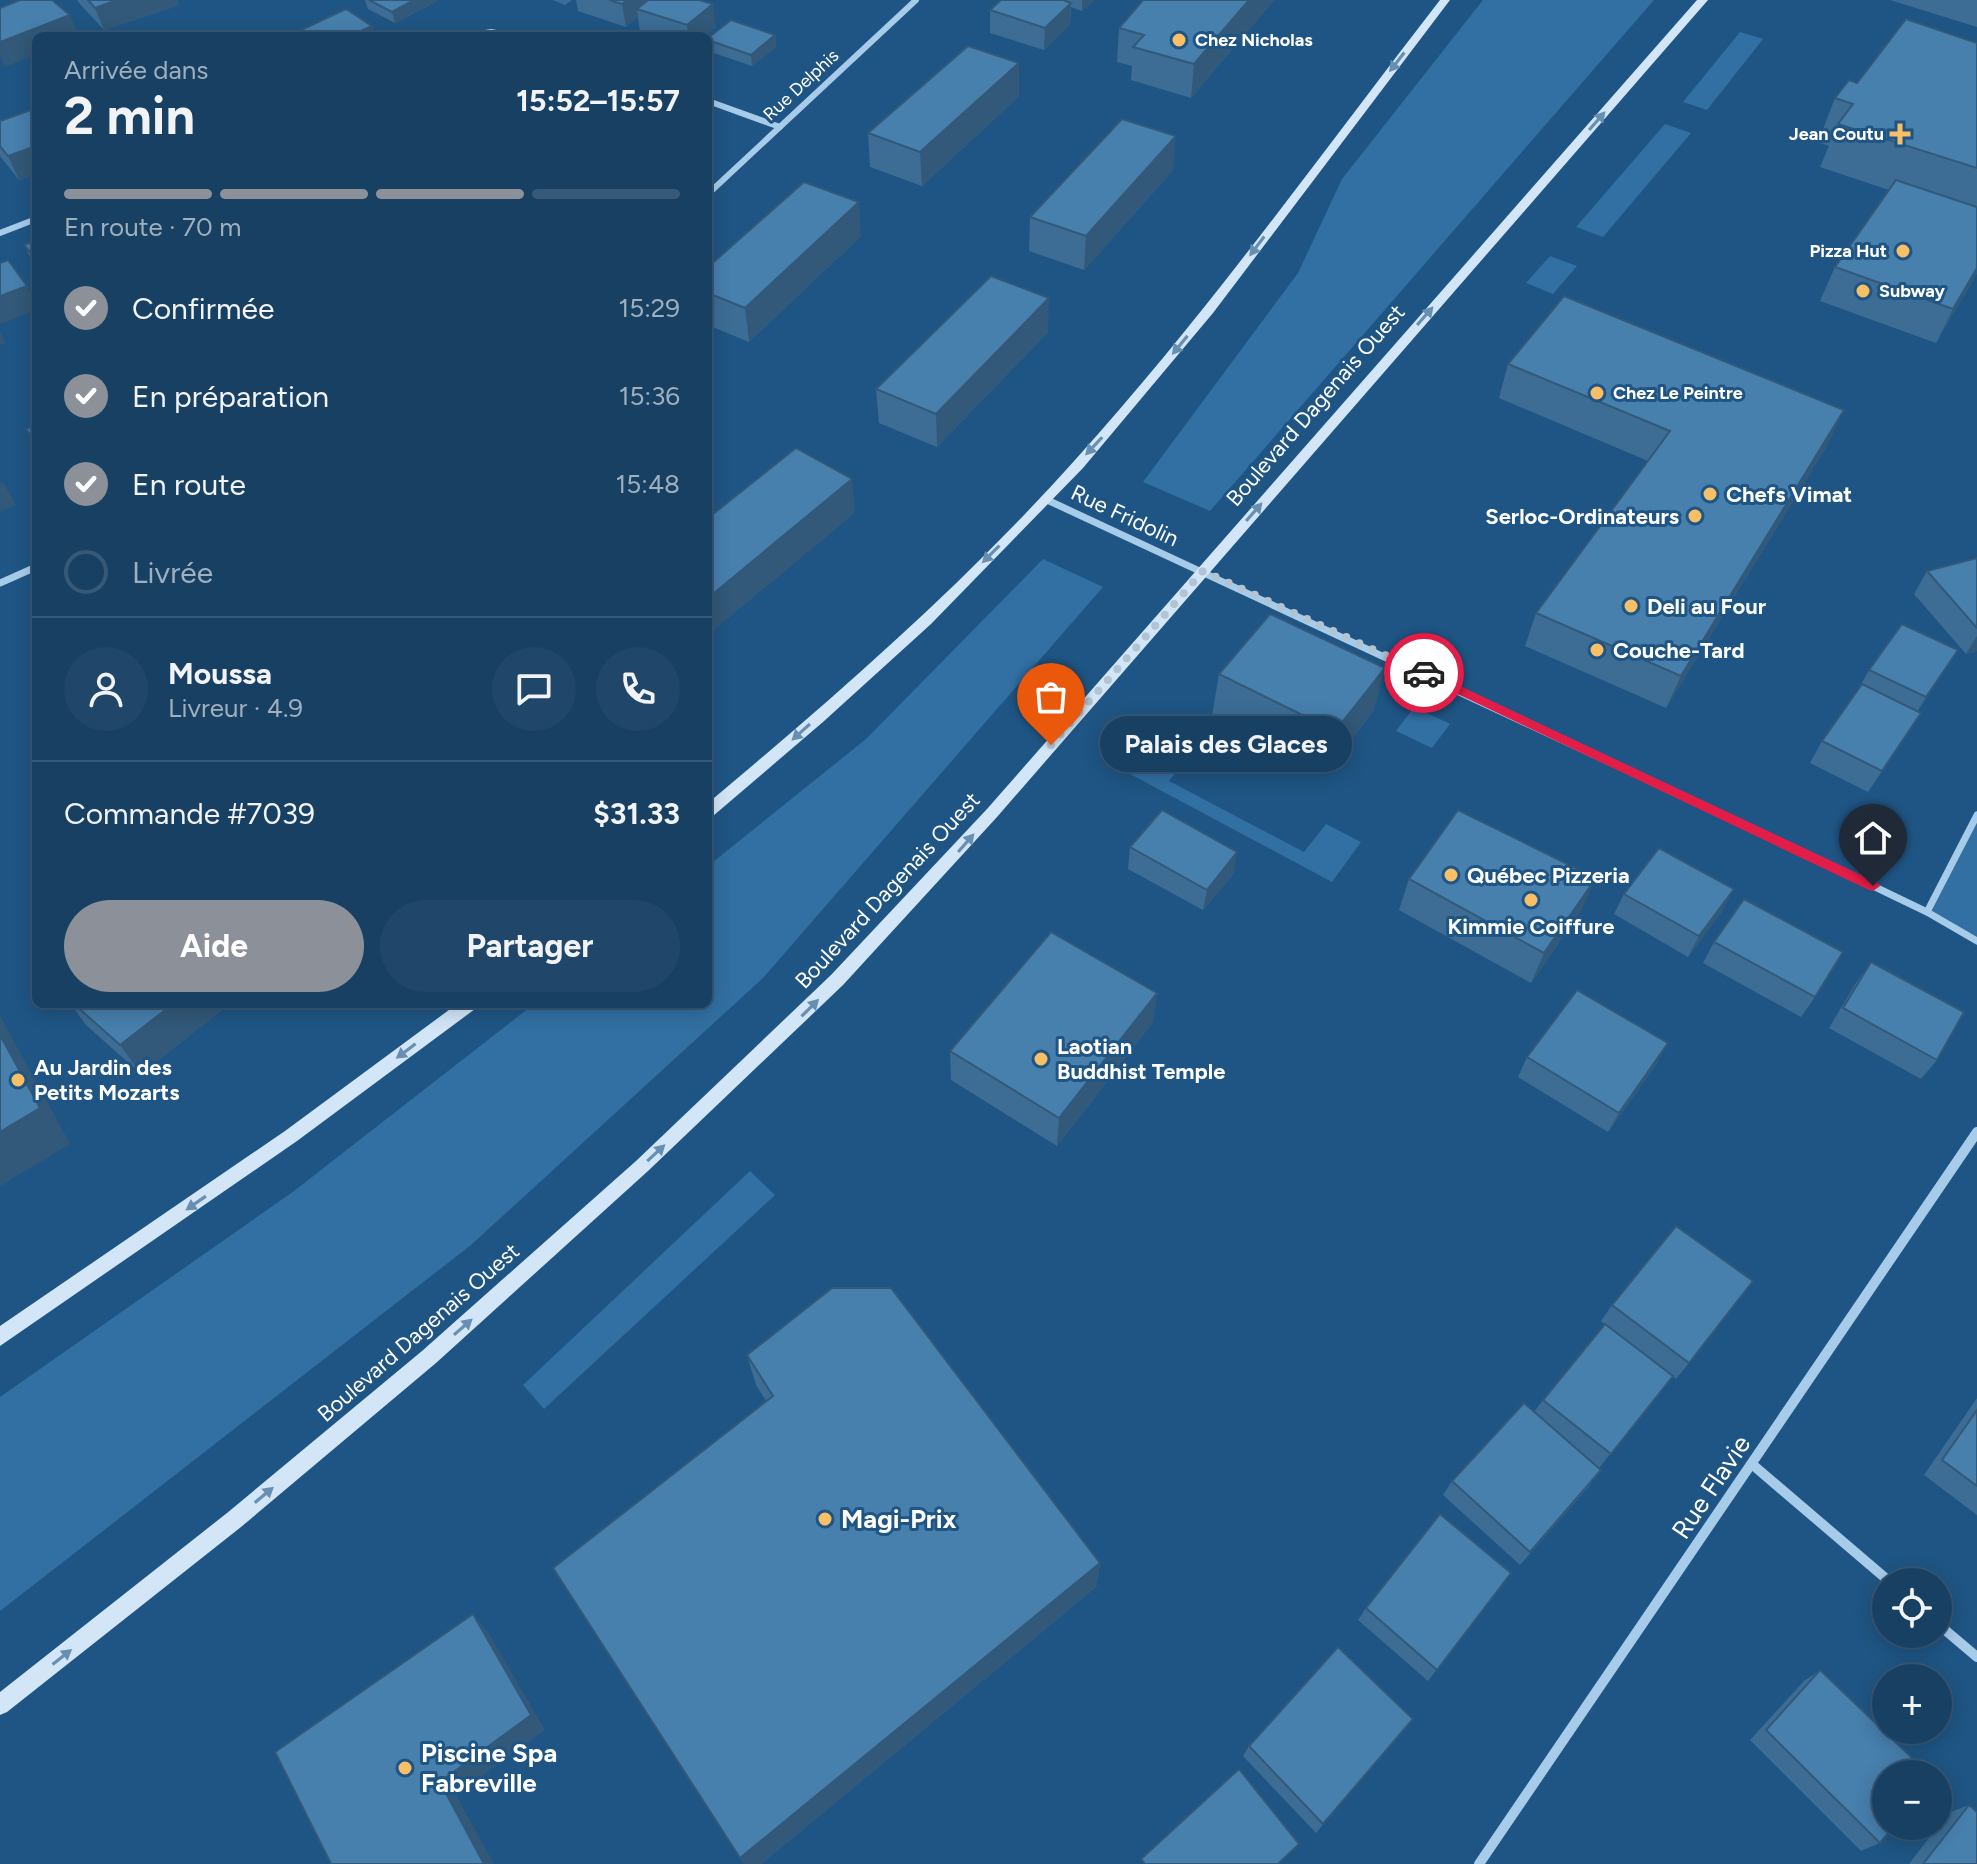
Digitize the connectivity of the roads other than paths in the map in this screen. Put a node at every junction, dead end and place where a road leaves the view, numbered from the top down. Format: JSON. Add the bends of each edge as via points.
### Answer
{"nodes":[{"id":1,"x":916,"y":0,"type":"edge"},
{"id":2,"x":1445,"y":0,"type":"edge"},
{"id":3,"x":1703,"y":0,"type":"edge"},
{"id":4,"x":712,"y":102,"type":"edge"},
{"id":5,"x":780,"y":127,"type":"junction"},
{"id":6,"x":712,"y":190,"type":"edge"},
{"id":7,"x":32,"y":221,"type":"edge"},
{"id":8,"x":0,"y":233,"type":"edge"},
{"id":9,"x":1045,"y":499,"type":"junction"},
{"id":10,"x":32,"y":569,"type":"edge"},
{"id":11,"x":1203,"y":571,"type":"junction"},
{"id":12,"x":0,"y":583,"type":"edge"},
{"id":13,"x":712,"y":809,"type":"edge"},
{"id":14,"x":1977,"y":815,"type":"edge"},
{"id":15,"x":1927,"y":912,"type":"junction"},
{"id":16,"x":1977,"y":941,"type":"edge"},
{"id":17,"x":464,"y":1008,"type":"edge"},
{"id":18,"x":1977,"y":1132,"type":"edge"},
{"id":19,"x":0,"y":1337,"type":"edge"},
{"id":20,"x":1753,"y":1465,"type":"junction"},
{"id":21,"x":1874,"y":1568,"type":"edge"},
{"id":22,"x":1952,"y":1636,"type":"edge"},
{"id":23,"x":1977,"y":1657,"type":"edge"},
{"id":24,"x":0,"y":1705,"type":"edge"},
{"id":25,"x":1479,"y":1864,"type":"edge"}],
"edges":[{"from":1,"to":5,"type":"street","name":"Rue Delphis"},
{"from":2,"to":9,"type":"main road","one_way":true,"via":[[1185,339]]},
{"from":11,"to":3,"type":"main road","name":"Boulevard Dagenais Ouest","one_way":true},
{"from":4,"to":5,"type":"street"},
{"from":5,"to":6,"type":"street","name":"Rue Delphis"},
{"from":7,"to":8,"type":"street"},
{"from":9,"to":11,"type":"street","name":"Rue Fridolin"},
{"from":9,"to":13,"type":"main road","one_way":true,"via":[[852,687]]},
{"from":10,"to":12,"type":"street"},
{"from":11,"to":15,"type":"street","name":"Rue Fridolin"},
{"from":24,"to":11,"type":"main road","name":"Boulevard Dagenais Ouest","one_way":true,"via":[[429,1357],[787,1030],[939,873]]},
{"from":14,"to":15,"type":"street"},
{"from":15,"to":16,"type":"street","name":"Rue Fridolin"},
{"from":17,"to":19,"type":"main road","one_way":true,"via":[[291,1136]]},
{"from":18,"to":20,"type":"street","name":"Rue Flavie"},
{"from":20,"to":21,"type":"street"},
{"from":20,"to":25,"type":"street","name":"Rue Flavie"},
{"from":22,"to":23,"type":"street"}]}
